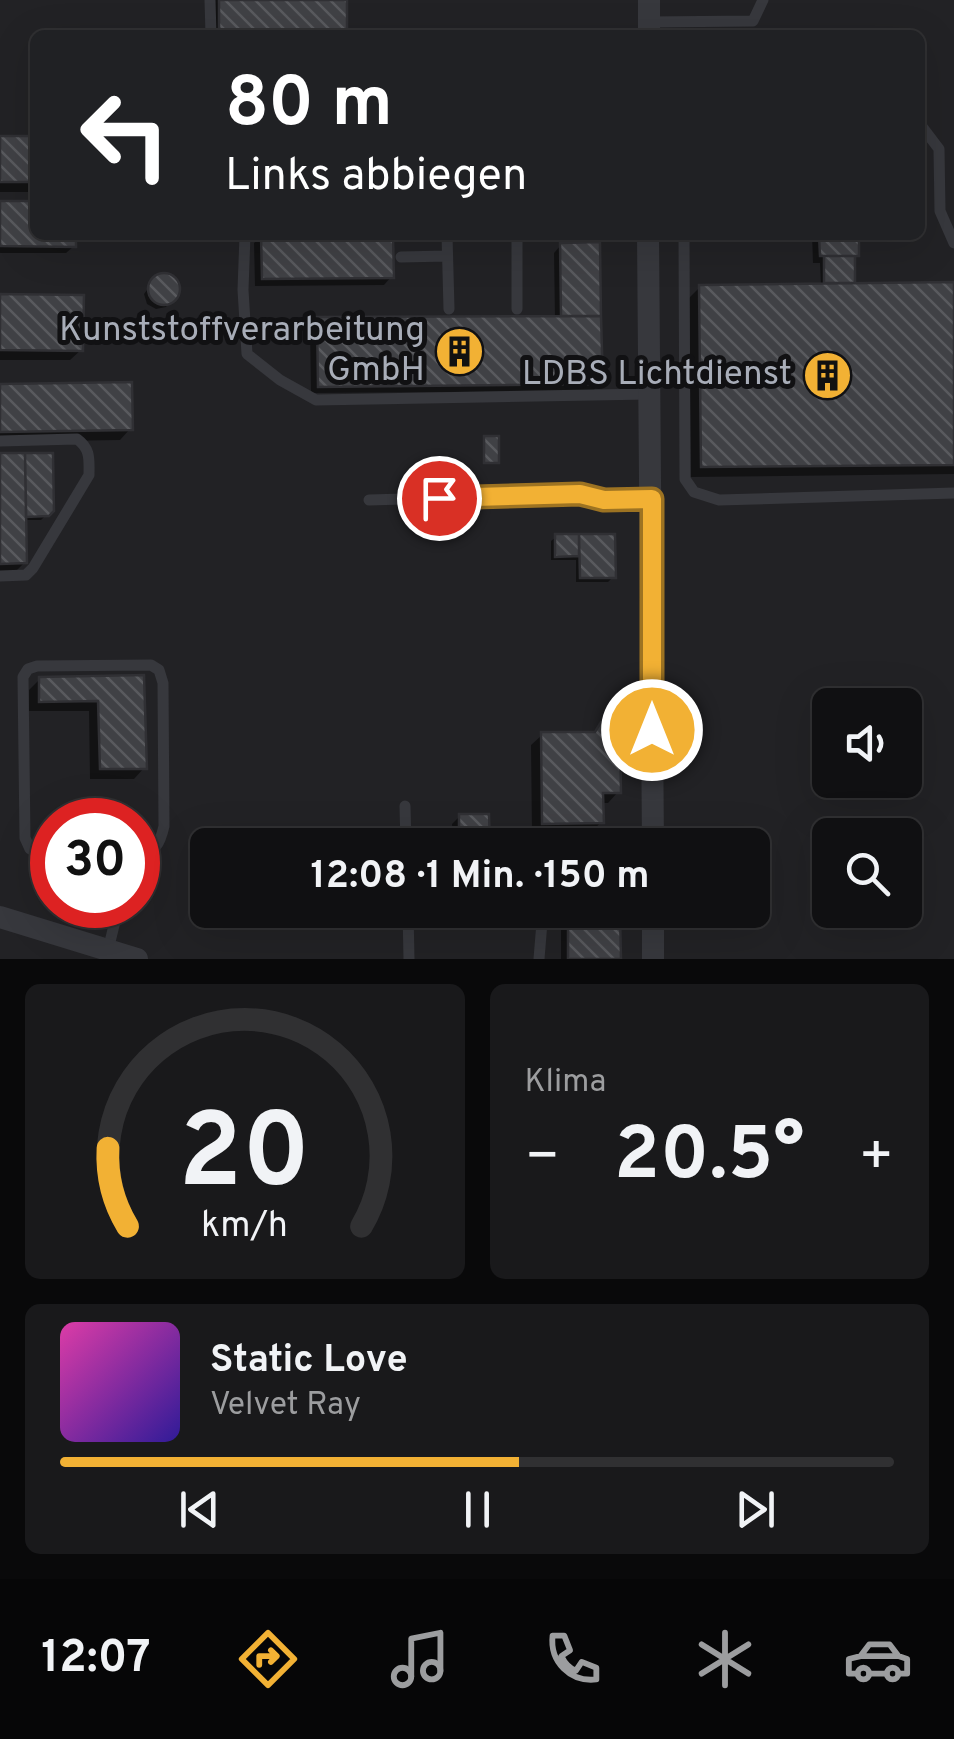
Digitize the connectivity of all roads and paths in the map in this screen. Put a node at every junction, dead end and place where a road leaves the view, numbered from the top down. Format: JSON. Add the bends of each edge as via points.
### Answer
{"nodes":[{"id":1,"x":210,"y":0,"type":"edge"},
{"id":2,"x":763,"y":0,"type":"edge"},
{"id":3,"x":649,"y":19,"type":"edge"},
{"id":4,"x":211,"y":30,"type":"edge"},
{"id":5,"x":925,"y":131,"type":"edge"},
{"id":6,"x":940,"y":211,"type":"junction"},
{"id":7,"x":954,"y":211,"type":"edge"},
{"id":8,"x":245,"y":240,"type":"edge"},
{"id":9,"x":446,"y":240,"type":"edge"},
{"id":10,"x":517,"y":240,"type":"edge"},
{"id":11,"x":648,"y":240,"type":"edge"},
{"id":12,"x":684,"y":240,"type":"edge"},
{"id":13,"x":954,"y":242,"type":"edge"},
{"id":14,"x":447,"y":256,"type":"junction"},
{"id":15,"x":400,"y":257,"type":"dead end"},
{"id":16,"x":449,"y":309,"type":"dead end"},
{"id":17,"x":517,"y":310,"type":"dead end"},
{"id":18,"x":651,"y":394,"type":"junction"},
{"id":19,"x":0,"y":442,"type":"edge"},
{"id":20,"x":954,"y":493,"type":"edge"},
{"id":21,"x":652,"y":499,"type":"junction"},
{"id":22,"x":369,"y":500,"type":"dead end"},
{"id":23,"x":0,"y":576,"type":"edge"},
{"id":24,"x":405,"y":806,"type":"dead end"},
{"id":25,"x":406,"y":828,"type":"edge"},
{"id":26,"x":653,"y":828,"type":"edge"},
{"id":27,"x":160,"y":844,"type":"edge"},
{"id":28,"x":30,"y":848,"type":"edge"},
{"id":29,"x":0,"y":917,"type":"edge"},
{"id":30,"x":113,"y":928,"type":"edge"},
{"id":31,"x":408,"y":928,"type":"edge"},
{"id":32,"x":542,"y":928,"type":"edge"},
{"id":33,"x":653,"y":928,"type":"edge"},
{"id":34,"x":108,"y":950,"type":"junction"},
{"id":35,"x":137,"y":959,"type":"edge"},
{"id":36,"x":409,"y":959,"type":"edge"},
{"id":37,"x":539,"y":959,"type":"edge"},
{"id":38,"x":653,"y":959,"type":"edge"}],
"edges":[{"from":1,"to":4,"type":"lane"},
{"from":2,"to":3,"type":"lane","via":[[753,20]]},
{"from":5,"to":6,"type":"lane","via":[[939,149]]},
{"from":6,"to":7,"type":"lane"},
{"from":6,"to":13,"type":"lane"},
{"from":8,"to":18,"type":"lane","via":[[247,354],[316,400]]},
{"from":9,"to":14,"type":"lane"},
{"from":10,"to":17,"type":"lane"},
{"from":11,"to":18,"type":"street"},
{"from":12,"to":20,"type":"lane","via":[[685,479],[694,492],[718,500]]},
{"from":14,"to":15,"type":"lane"},
{"from":14,"to":16,"type":"lane"},
{"from":18,"to":21,"type":"street"},
{"from":19,"to":23,"type":"lane","via":[[77,439],[89,452],[89,475],[33,568],[26,575]]},
{"from":21,"to":22,"type":"lane","via":[[580,494]]},
{"from":21,"to":26,"type":"street"},
{"from":24,"to":25,"type":"lane"},
{"from":27,"to":28,"type":"lane","via":[[159,670],[151,664],[37,666],[22,677]]},
{"from":29,"to":34,"type":"street"},
{"from":30,"to":34,"type":"lane"},
{"from":31,"to":36,"type":"lane"},
{"from":32,"to":37,"type":"lane"},
{"from":33,"to":38,"type":"street"},
{"from":34,"to":35,"type":"street"}]}
